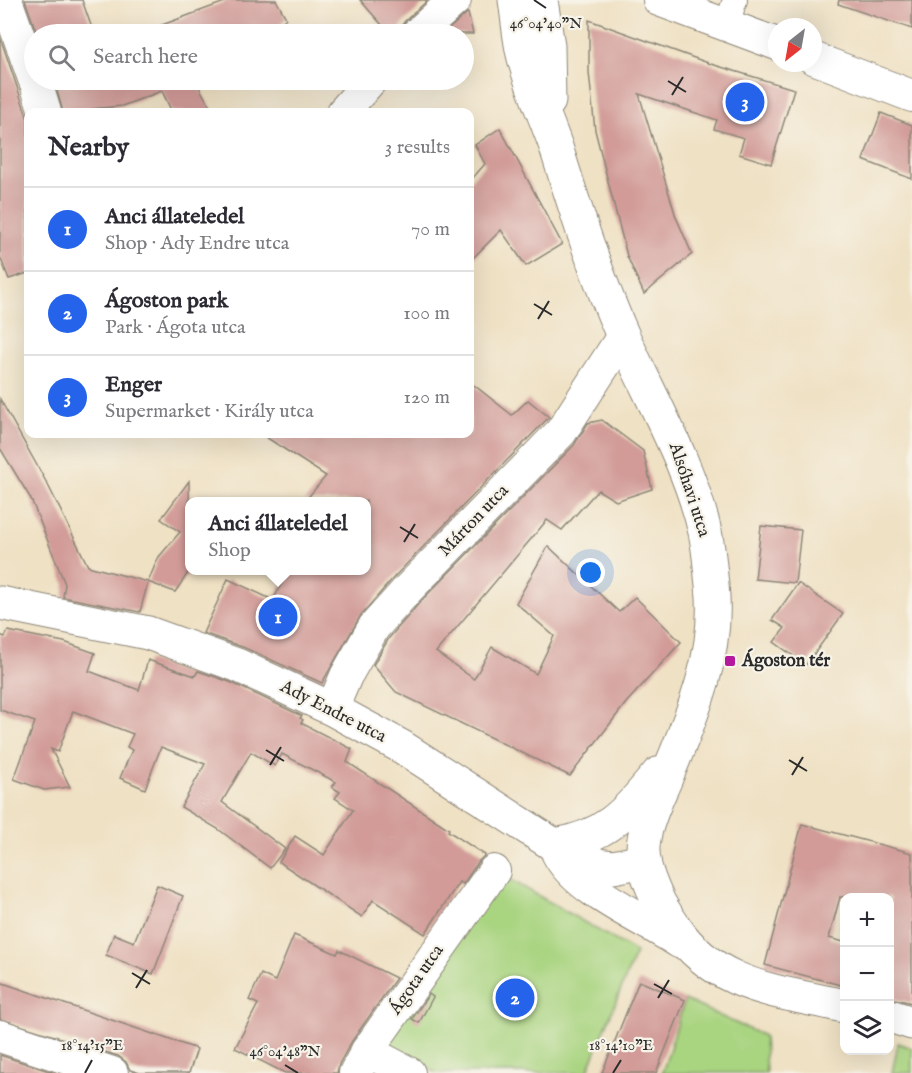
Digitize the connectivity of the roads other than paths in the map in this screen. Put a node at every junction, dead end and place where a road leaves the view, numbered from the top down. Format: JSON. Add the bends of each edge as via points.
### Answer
{"nodes":[{"id":1,"x":6,"y":0,"type":"edge"},
{"id":2,"x":455,"y":0,"type":"edge"},
{"id":3,"x":515,"y":0,"type":"edge"},
{"id":4,"x":541,"y":0,"type":"edge"},
{"id":5,"x":659,"y":0,"type":"edge"},
{"id":6,"x":731,"y":12,"type":"edge"},
{"id":7,"x":428,"y":24,"type":"edge"},
{"id":8,"x":768,"y":38,"type":"edge"},
{"id":9,"x":24,"y":49,"type":"edge"},
{"id":10,"x":822,"y":61,"type":"edge"},
{"id":11,"x":38,"y":90,"type":"edge"},
{"id":12,"x":362,"y":90,"type":"edge"},
{"id":13,"x":912,"y":96,"type":"edge"},
{"id":14,"x":44,"y":108,"type":"edge"},
{"id":15,"x":346,"y":108,"type":"edge"},
{"id":16,"x":550,"y":130,"type":"junction"},
{"id":17,"x":623,"y":336,"type":"junction"},
{"id":18,"x":0,"y":603,"type":"edge"},
{"id":19,"x":332,"y":709,"type":"junction"},
{"id":20,"x":677,"y":752,"type":"junction"},
{"id":21,"x":554,"y":844,"type":"junction"},
{"id":22,"x":644,"y":861,"type":"junction"},
{"id":23,"x":495,"y":871,"type":"dead end"},
{"id":24,"x":693,"y":951,"type":"junction"},
{"id":25,"x":840,"y":1005,"type":"edge"},
{"id":26,"x":894,"y":1017,"type":"edge"},
{"id":27,"x":912,"y":1023,"type":"edge"},
{"id":28,"x":0,"y":1036,"type":"edge"},
{"id":29,"x":361,"y":1062,"type":"edge"},
{"id":30,"x":112,"y":1073,"type":"edge"},
{"id":31,"x":409,"y":1073,"type":"edge"}],
"edges":[{"from":1,"to":9,"type":"street"},
{"from":2,"to":7,"type":"street"},
{"from":3,"to":16,"type":"street","via":[[524,59]]},
{"from":4,"to":16,"type":"street","via":[[548,46]]},
{"from":5,"to":6,"type":"street"},
{"from":6,"to":8,"type":"street"},
{"from":10,"to":13,"type":"street"},
{"from":11,"to":14,"type":"street"},
{"from":12,"to":15,"type":"street"},
{"from":16,"to":17,"type":"street","name":"Alsóhavi utca","via":[[587,246]]},
{"from":17,"to":19,"type":"street","name":"Márton utca","via":[[561,432],[374,627]]},
{"from":17,"to":20,"type":"street","name":"Alsóhavi utca","via":[[684,466],[705,533],[711,578],[714,621],[708,659]]},
{"from":18,"to":19,"type":"street","name":"Ady Endre utca","via":[[148,633],[237,665]]},
{"from":19,"to":21,"type":"street","name":"Ady Endre utca","via":[[402,747]]},
{"from":20,"to":21,"type":"street","via":[[626,812],[593,834]]},
{"from":20,"to":22,"type":"street","name":"Alsóhavi utca","via":[[646,829]]},
{"from":21,"to":22,"type":"street","name":"Ady Endre utca","via":[[599,865],[613,867]]},
{"from":21,"to":24,"type":"street","via":[[571,871],[585,884]]},
{"from":22,"to":24,"type":"street","via":[[657,900]]},
{"from":23,"to":29,"type":"street","name":"Ágota utca"},
{"from":24,"to":25,"type":"street","via":[[727,976],[748,984]]},
{"from":26,"to":27,"type":"street"},
{"from":28,"to":30,"type":"street"},
{"from":29,"to":31,"type":"street","name":"Ágota utca"}]}
